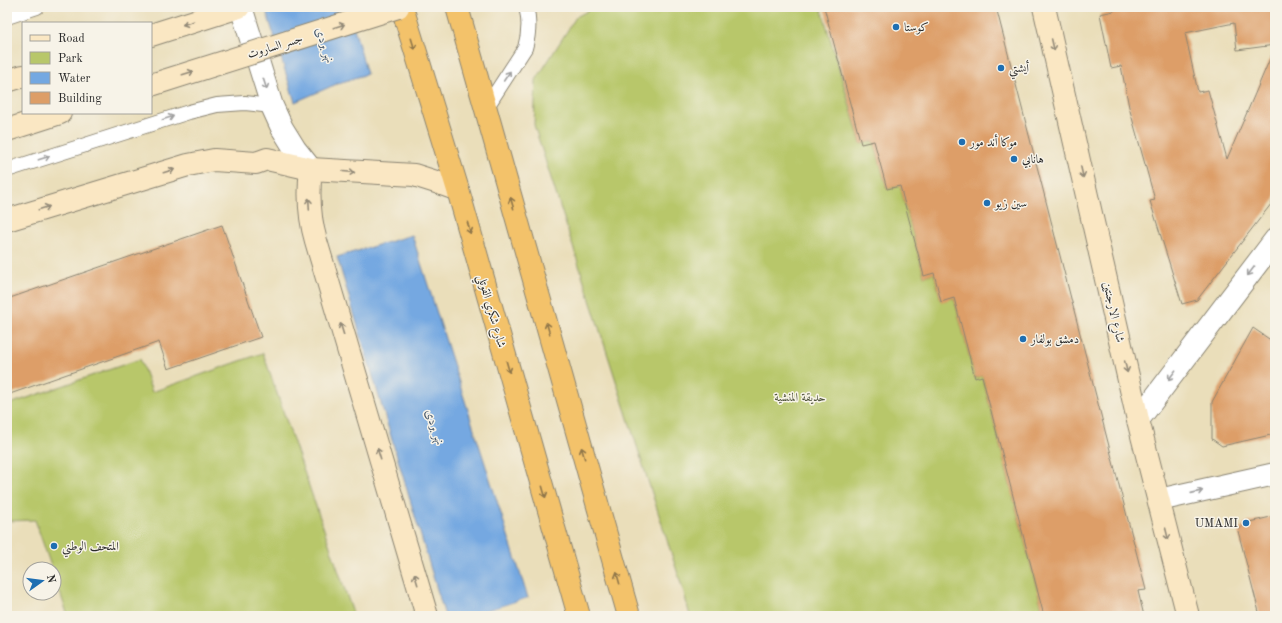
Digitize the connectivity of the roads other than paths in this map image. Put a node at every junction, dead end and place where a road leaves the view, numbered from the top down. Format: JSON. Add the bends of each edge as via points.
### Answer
{"nodes":[{"id":1,"x":37,"y":7,"type":"edge"},
{"id":2,"x":240,"y":7,"type":"edge"},
{"id":3,"x":398,"y":7,"type":"edge"},
{"id":4,"x":402,"y":7,"type":"edge"},
{"id":5,"x":457,"y":7,"type":"edge"},
{"id":6,"x":526,"y":7,"type":"edge"},
{"id":7,"x":1044,"y":7,"type":"edge"},
{"id":8,"x":7,"y":17,"type":"edge"},
{"id":9,"x":152,"y":35,"type":"edge"},
{"id":10,"x":22,"y":76,"type":"edge"},
{"id":11,"x":7,"y":82,"type":"edge"},
{"id":12,"x":152,"y":85,"type":"edge"},
{"id":13,"x":272,"y":106,"type":"junction"},
{"id":14,"x":486,"y":108,"type":"junction"},
{"id":15,"x":57,"y":114,"type":"edge"},
{"id":16,"x":7,"y":130,"type":"edge"},
{"id":17,"x":311,"y":169,"type":"junction"},
{"id":18,"x":7,"y":170,"type":"edge"},
{"id":19,"x":458,"y":190,"type":"junction"},
{"id":20,"x":7,"y":220,"type":"edge"},
{"id":21,"x":1275,"y":240,"type":"edge"},
{"id":22,"x":1138,"y":420,"type":"junction"},
{"id":23,"x":1275,"y":474,"type":"edge"},
{"id":24,"x":1159,"y":500,"type":"junction"},
{"id":25,"x":427,"y":616,"type":"edge"},
{"id":26,"x":579,"y":616,"type":"edge"},
{"id":27,"x":629,"y":616,"type":"edge"},
{"id":28,"x":1188,"y":616,"type":"edge"}],
"edges":[{"from":1,"to":8,"type":"lane"},
{"from":2,"to":9,"type":"main road","one_way":true},
{"from":2,"to":13,"type":"street","one_way":true},
{"from":12,"to":3,"type":"main road","name":"جسر الساروت","one_way":true,"bridge":true},
{"from":4,"to":19,"type":"highway","name":"شارع شكري القوتلي","one_way":true},
{"from":5,"to":14,"type":"highway"},
{"from":14,"to":6,"type":"lane","one_way":true,"via":[[525,48],[529,23]]},
{"from":7,"to":22,"type":"main road","name":"شارع الارجنتين","one_way":true},
{"from":10,"to":11,"type":"main road"},
{"from":13,"to":17,"type":"street","via":[[282,128]]},
{"from":18,"to":13,"type":"lane","one_way":true,"via":[[217,105],[245,103]]},
{"from":27,"to":14,"type":"highway","one_way":true},
{"from":15,"to":16,"type":"main road"},
{"from":17,"to":19,"type":"main road","one_way":true,"via":[[414,175]]},
{"from":20,"to":17,"type":"main road","one_way":true,"via":[[188,165],[214,160],[256,163],[267,159]]},
{"from":25,"to":17,"type":"main road","one_way":true,"via":[[311,224]]},
{"from":19,"to":26,"type":"highway","name":"شارع شكري القوتلي","one_way":true},
{"from":21,"to":22,"type":"street","one_way":true},
{"from":22,"to":24,"type":"main road","name":"شارع الارجنتين"},
{"from":24,"to":23,"type":"street","one_way":true},
{"from":24,"to":28,"type":"main road","name":"شارع الارجنتين","one_way":true}]}
